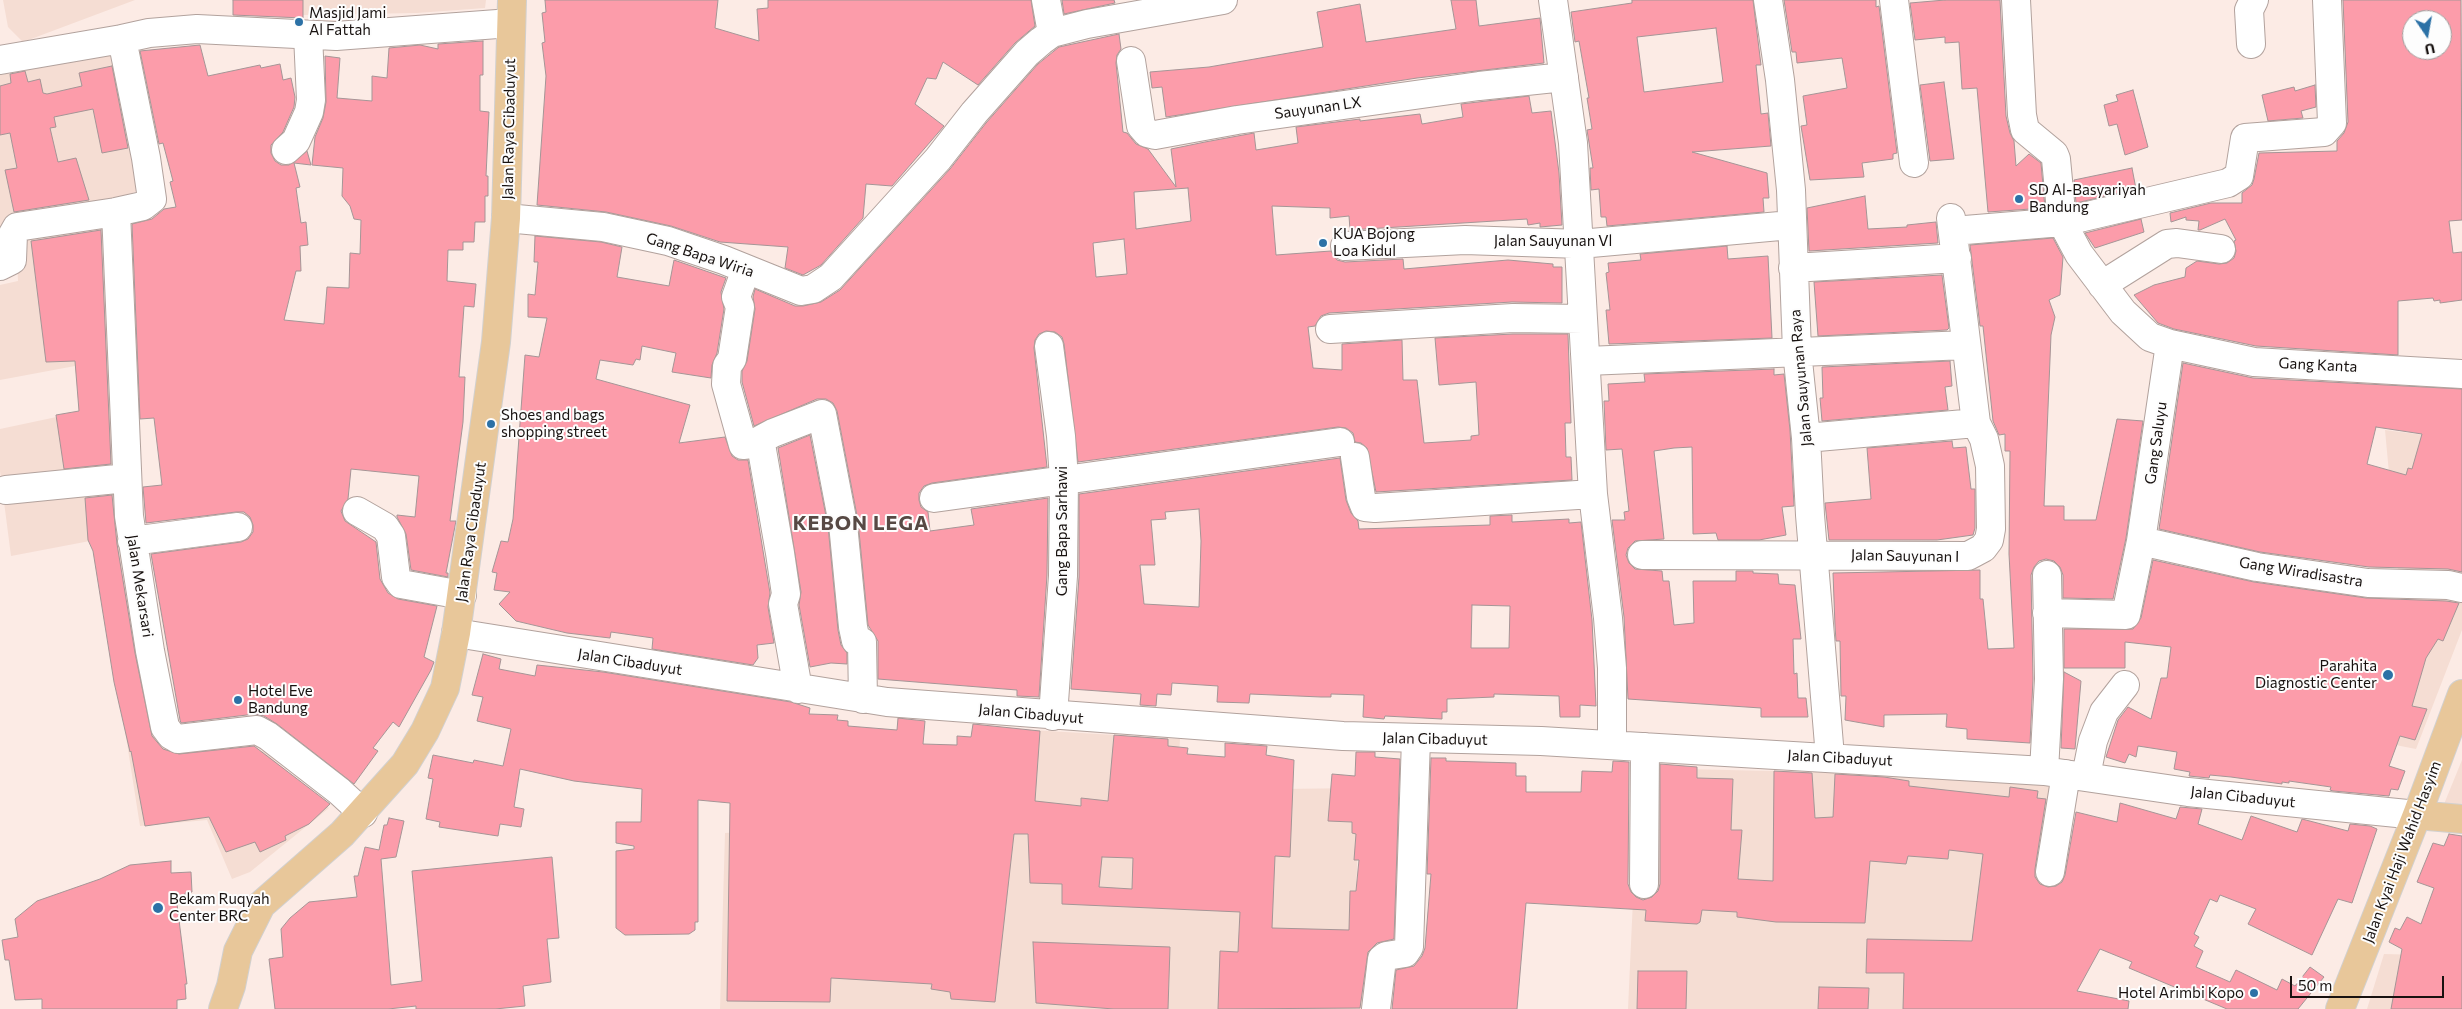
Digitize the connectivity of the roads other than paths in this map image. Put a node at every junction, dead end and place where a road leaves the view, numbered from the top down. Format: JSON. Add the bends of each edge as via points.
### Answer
{"nodes":[{"id":1,"x":1046,"y":0,"type":"edge"},
{"id":2,"x":1223,"y":0,"type":"edge"},
{"id":3,"x":1553,"y":0,"type":"edge"},
{"id":4,"x":1768,"y":0,"type":"edge"},
{"id":5,"x":1894,"y":0,"type":"edge"},
{"id":6,"x":2016,"y":0,"type":"edge"},
{"id":7,"x":2254,"y":0,"type":"edge"},
{"id":8,"x":2327,"y":0,"type":"edge"},
{"id":9,"x":1125,"y":8,"type":"edge"},
{"id":10,"x":511,"y":11,"type":"edge"},
{"id":11,"x":1052,"y":33,"type":"junction"},
{"id":12,"x":308,"y":35,"type":"junction"},
{"id":13,"x":122,"y":39,"type":"junction"},
{"id":14,"x":2251,"y":44,"type":"dead end"},
{"id":15,"x":0,"y":60,"type":"edge"},
{"id":16,"x":1131,"y":61,"type":"dead end"},
{"id":17,"x":1564,"y":77,"type":"junction"},
{"id":18,"x":286,"y":150,"type":"dead end"},
{"id":19,"x":1914,"y":163,"type":"dead end"},
{"id":20,"x":116,"y":212,"type":"junction"},
{"id":21,"x":506,"y":218,"type":"junction"},
{"id":22,"x":2062,"y":222,"type":"junction"},
{"id":23,"x":1791,"y":225,"type":"junction"},
{"id":24,"x":1954,"y":236,"type":"junction"},
{"id":25,"x":1580,"y":244,"type":"junction"},
{"id":26,"x":1345,"y":246,"type":"dead end"},
{"id":27,"x":2221,"y":249,"type":"dead end"},
{"id":28,"x":0,"y":266,"type":"edge"},
{"id":29,"x":1794,"y":268,"type":"junction"},
{"id":30,"x":746,"y":269,"type":"junction"},
{"id":31,"x":2102,"y":285,"type":"junction"},
{"id":32,"x":1583,"y":319,"type":"junction"},
{"id":33,"x":1330,"y":329,"type":"dead end"},
{"id":34,"x":1966,"y":345,"type":"junction"},
{"id":35,"x":2173,"y":345,"type":"junction"},
{"id":36,"x":1049,"y":346,"type":"dead end"},
{"id":37,"x":1797,"y":350,"type":"junction"},
{"id":38,"x":1587,"y":361,"type":"junction"},
{"id":39,"x":2462,"y":374,"type":"edge"},
{"id":40,"x":1976,"y":423,"type":"junction"},
{"id":41,"x":1806,"y":438,"type":"junction"},
{"id":42,"x":760,"y":443,"type":"junction"},
{"id":43,"x":127,"y":478,"type":"junction"},
{"id":44,"x":1064,"y":479,"type":"junction"},
{"id":45,"x":6,"y":490,"type":"dead end"},
{"id":46,"x":1592,"y":494,"type":"junction"},
{"id":47,"x":934,"y":498,"type":"dead end"},
{"id":48,"x":357,"y":511,"type":"dead end"},
{"id":49,"x":238,"y":527,"type":"dead end"},
{"id":50,"x":132,"y":541,"type":"junction"},
{"id":51,"x":2142,"y":541,"type":"junction"},
{"id":52,"x":1815,"y":554,"type":"junction"},
{"id":53,"x":1642,"y":555,"type":"dead end"},
{"id":54,"x":2047,"y":575,"type":"dead end"},
{"id":55,"x":2462,"y":588,"type":"edge"},
{"id":56,"x":462,"y":595,"type":"junction"},
{"id":57,"x":2048,"y":613,"type":"junction"},
{"id":58,"x":456,"y":633,"type":"junction"},
{"id":59,"x":2125,"y":685,"type":"dead end"},
{"id":60,"x":798,"y":690,"type":"junction"},
{"id":61,"x":2462,"y":694,"type":"edge"},
{"id":62,"x":863,"y":699,"type":"junction"},
{"id":63,"x":1053,"y":716,"type":"junction"},
{"id":64,"x":1416,"y":739,"type":"junction"},
{"id":65,"x":1612,"y":745,"type":"junction"},
{"id":66,"x":1645,"y":747,"type":"junction"},
{"id":67,"x":1830,"y":757,"type":"junction"},
{"id":68,"x":2065,"y":774,"type":"junction"},
{"id":69,"x":363,"y":813,"type":"junction"},
{"id":70,"x":2417,"y":815,"type":"junction"},
{"id":71,"x":2462,"y":819,"type":"edge"},
{"id":72,"x":2050,"y":872,"type":"dead end"},
{"id":73,"x":1644,"y":884,"type":"dead end"},
{"id":74,"x":229,"y":1001,"type":"edge"},
{"id":75,"x":1376,"y":1009,"type":"edge"},
{"id":76,"x":2340,"y":1009,"type":"edge"}],
"edges":[{"from":1,"to":11,"type":"street"},
{"from":2,"to":9,"type":"street"},
{"from":3,"to":17,"type":"street"},
{"from":4,"to":23,"type":"street","name":"Jalan Sauyunan Raya","via":[[1784,118]]},
{"from":5,"to":19,"type":"street"},
{"from":6,"to":22,"type":"street","via":[[2023,123],[2029,136],[2054,154],[2056,159]]},
{"from":7,"to":14,"type":"street","via":[[2249,10]]},
{"from":8,"to":22,"type":"street","via":[[2332,123],[2329,128],[2324,132],[2246,137],[2239,176],[2234,181]]},
{"from":9,"to":11,"type":"street"},
{"from":10,"to":12,"type":"street","via":[[416,31]]},
{"from":10,"to":21,"type":"main road","name":"Jalan Raya Cibaduyut"},
{"from":11,"to":30,"type":"street","name":"Gang Bapa Wiria","via":[[1026,53],[938,159],[822,285],[801,291]]},
{"from":12,"to":13,"type":"street","via":[[197,28]]},
{"from":12,"to":18,"type":"street","via":[[309,112],[296,141]]},
{"from":13,"to":15,"type":"street"},
{"from":13,"to":20,"type":"street","via":[[152,192],[149,203]]},
{"from":16,"to":17,"type":"street","name":"Sauyunan LX","via":[[1141,126],[1147,133],[1155,135],[1256,117]]},
{"from":17,"to":25,"type":"street","via":[[1573,144]]},
{"from":20,"to":28,"type":"street","via":[[17,227],[13,234],[12,260]]},
{"from":20,"to":43,"type":"street","name":"Jalan Mekarsari"},
{"from":21,"to":30,"type":"street","name":"Gang Bapa Wiria","via":[[603,227],[668,241]]},
{"from":21,"to":56,"type":"main road","name":"Jalan Raya Cibaduyut","via":[[496,342]]},
{"from":22,"to":24,"type":"street"},
{"from":22,"to":31,"type":"street","name":"Gang Kanta","via":[[2079,254]]},
{"from":23,"to":25,"type":"street","name":"Jalan Sauyunan Vl"},
{"from":23,"to":29,"type":"street","name":"Jalan Sauyunan Raya"},
{"from":24,"to":29,"type":"street"},
{"from":24,"to":34,"type":"street","name":"Jalan Sauyunan I"},
{"from":25,"to":26,"type":"street","name":"Jalan Sauyunan Vl","via":[[1465,240]]},
{"from":25,"to":32,"type":"street"},
{"from":27,"to":31,"type":"street","via":[[2177,242],[2167,244]]},
{"from":29,"to":37,"type":"street","name":"Jalan Sauyunan Raya"},
{"from":30,"to":42,"type":"street","via":[[736,297],[740,307],[726,384],[743,445]]},
{"from":31,"to":35,"type":"street","name":"Gang Kanta","via":[[2123,312],[2150,338]]},
{"from":32,"to":33,"type":"street","via":[[1513,318]]},
{"from":32,"to":38,"type":"street"},
{"from":34,"to":37,"type":"street"},
{"from":34,"to":40,"type":"street","name":"Jalan Sauyunan I"},
{"from":35,"to":39,"type":"street","name":"Gang Kanta","via":[[2254,362]]},
{"from":35,"to":51,"type":"street","name":"Gang Saluyu"},
{"from":36,"to":44,"type":"street","name":"Gang Bapa Sarhawi"},
{"from":37,"to":38,"type":"street"},
{"from":37,"to":41,"type":"street","name":"Jalan Sauyunan Raya"},
{"from":38,"to":46,"type":"street"},
{"from":40,"to":41,"type":"street"},
{"from":40,"to":52,"type":"street","name":"Jalan Sauyunan I","via":[[1984,439],[1990,466],[1992,522],[1989,540],[1982,548],[1968,556]]},
{"from":41,"to":52,"type":"street","name":"Jalan Sauyunan Raya"},
{"from":42,"to":60,"type":"street","via":[[781,561],[786,594],[783,604]]},
{"from":42,"to":62,"type":"street","via":[[773,433],[822,414],[843,524],[853,627],[856,641],[862,642]]},
{"from":43,"to":45,"type":"street"},
{"from":43,"to":50,"type":"street","name":"Jalan Mekarsari"},
{"from":44,"to":46,"type":"street","via":[[1348,449],[1365,507]]},
{"from":44,"to":47,"type":"street"},
{"from":44,"to":63,"type":"street","name":"Gang Bapa Sarhawi","via":[[1063,576]]},
{"from":46,"to":65,"type":"street","via":[[1612,668]]},
{"from":48,"to":56,"type":"street","via":[[385,527],[391,536],[396,577],[401,584]]},
{"from":49,"to":50,"type":"street"},
{"from":50,"to":69,"type":"street","name":"Jalan Mekarsari","via":[[165,727],[171,736],[178,739],[256,730],[340,791]]},
{"from":51,"to":55,"type":"street","name":"Gang Wiradisastra","via":[[2257,567],[2368,583]]},
{"from":51,"to":57,"type":"street","name":"Gang Saluyu","via":[[2126,615]]},
{"from":52,"to":53,"type":"street","name":"Jalan Sauyunan I"},
{"from":52,"to":67,"type":"street","name":"Jalan Sauyunan Raya"},
{"from":54,"to":57,"type":"street"},
{"from":56,"to":58,"type":"main road","name":"Jalan Raya Cibaduyut"},
{"from":57,"to":68,"type":"street","via":[[2049,679]]},
{"from":58,"to":60,"type":"street","name":"Jalan Cibaduyut"},
{"from":58,"to":69,"type":"main road","name":"Jalan Raya Cibaduyut","via":[[444,688],[425,731],[405,764]]},
{"from":59,"to":68,"type":"street","via":[[2104,712],[2093,741]]},
{"from":60,"to":62,"type":"street","name":"Jalan Cibaduyut"},
{"from":61,"to":70,"type":"main road","name":"Jalan Kyai Haji Wahid Hasyim"},
{"from":62,"to":63,"type":"street","name":"Jalan Cibaduyut"},
{"from":63,"to":64,"type":"street","name":"Jalan Cibaduyut"},
{"from":64,"to":65,"type":"street","name":"Jalan Cibaduyut"},
{"from":64,"to":75,"type":"street","via":[[1409,947],[1404,953],[1382,959]]},
{"from":65,"to":66,"type":"street","name":"Jalan Cibaduyut"},
{"from":66,"to":67,"type":"street","name":"Jalan Cibaduyut"},
{"from":66,"to":73,"type":"street"},
{"from":67,"to":68,"type":"street","name":"Jalan Cibaduyut"},
{"from":68,"to":70,"type":"street","name":"Jalan Cibaduyut","via":[[2188,792]]},
{"from":68,"to":72,"type":"street"},
{"from":69,"to":74,"type":"main road","name":"Jalan Raya Cibaduyut","via":[[261,905],[238,951]]},
{"from":70,"to":71,"type":"main road"},
{"from":70,"to":76,"type":"main road","name":"Jalan Kyai Haji Wahid Hasyim"}]}
